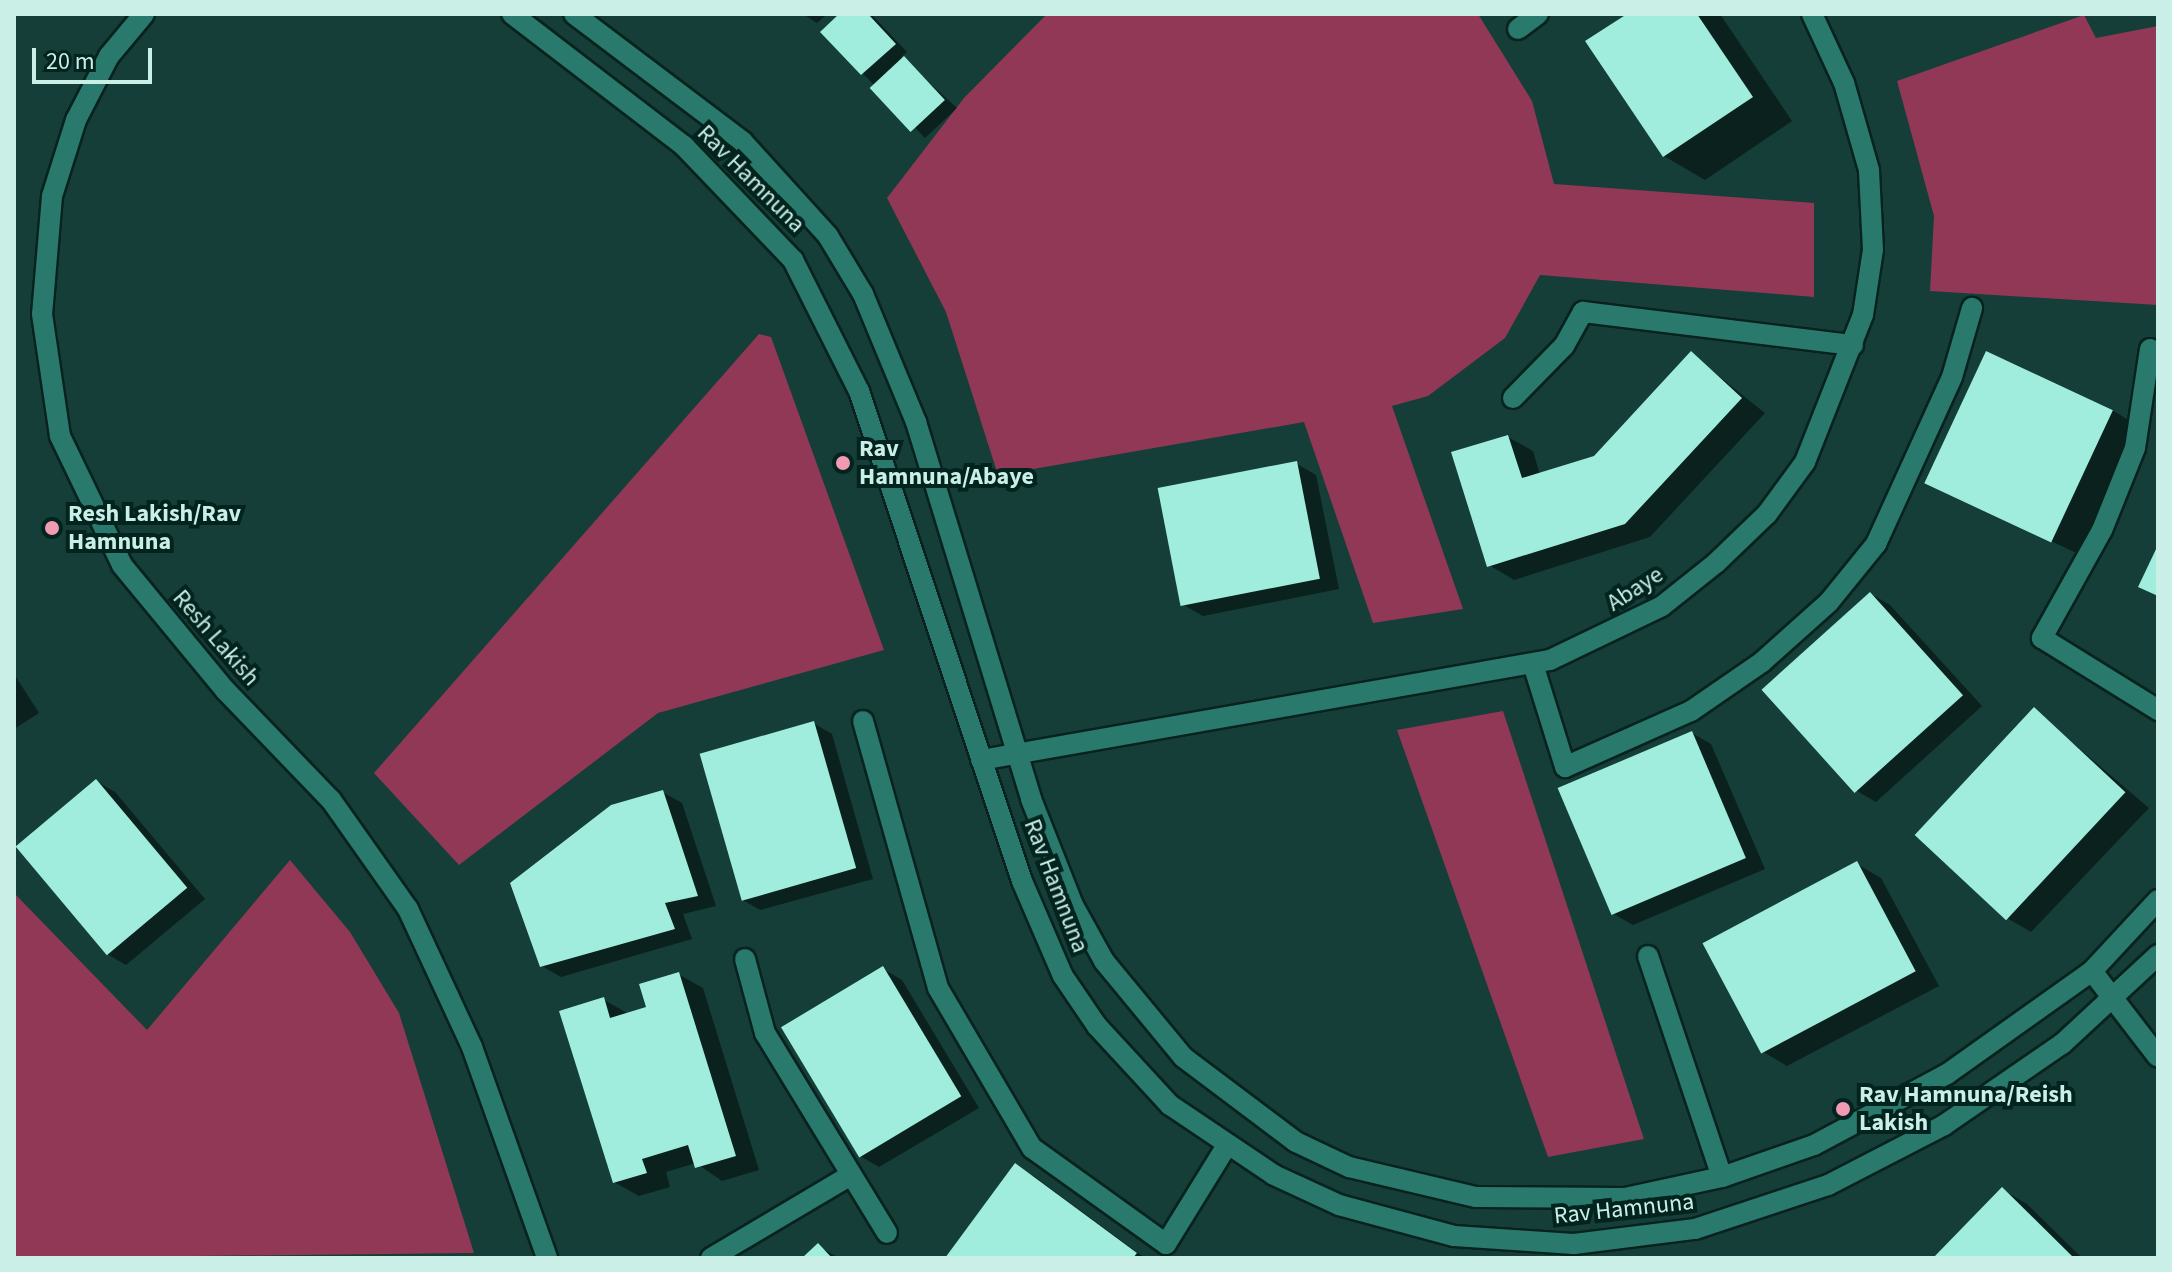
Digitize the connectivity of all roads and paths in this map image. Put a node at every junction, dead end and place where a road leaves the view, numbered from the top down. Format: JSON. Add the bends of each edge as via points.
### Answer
{"nodes":[{"id":1,"x":144,"y":14,"type":"edge"},
{"id":2,"x":512,"y":14,"type":"edge"},
{"id":3,"x":574,"y":14,"type":"edge"},
{"id":4,"x":1538,"y":14,"type":"edge"},
{"id":5,"x":1812,"y":14,"type":"edge"},
{"id":6,"x":1518,"y":29,"type":"dead end"},
{"id":7,"x":1972,"y":308,"type":"dead end"},
{"id":8,"x":1853,"y":345,"type":"junction"},
{"id":9,"x":2150,"y":349,"type":"dead end"},
{"id":10,"x":1513,"y":398,"type":"dead end"},
{"id":11,"x":1533,"y":664,"type":"junction"},
{"id":12,"x":2158,"y":710,"type":"edge"},
{"id":13,"x":863,"y":721,"type":"dead end"},
{"id":14,"x":1017,"y":753,"type":"junction"},
{"id":15,"x":981,"y":760,"type":"junction"},
{"id":16,"x":2158,"y":900,"type":"edge"},
{"id":17,"x":2158,"y":955,"type":"edge"},
{"id":18,"x":1648,"y":956,"type":"dead end"},
{"id":19,"x":745,"y":959,"type":"dead end"},
{"id":20,"x":2092,"y":971,"type":"junction"},
{"id":21,"x":2113,"y":1000,"type":"junction"},
{"id":22,"x":2158,"y":1057,"type":"edge"},
{"id":23,"x":1226,"y":1147,"type":"junction"},
{"id":24,"x":851,"y":1175,"type":"junction"},
{"id":25,"x":1722,"y":1177,"type":"junction"},
{"id":26,"x":887,"y":1233,"type":"dead end"},
{"id":27,"x":547,"y":1258,"type":"edge"},
{"id":28,"x":711,"y":1258,"type":"edge"}],
"edges":[{"from":1,"to":27,"type":"street","name":"Resh Lakish","via":[[109,56],[76,120],[52,196],[42,314],[60,436],[122,565],[226,691],[331,800],[408,909],[472,1047]]},
{"from":2,"to":15,"type":"street","name":"Rav Hamnuna","via":[[684,146],[793,260],[859,391]]},
{"from":3,"to":14,"type":"street","name":"Rav Hamnuna","via":[[742,141],[810,214],[863,294],[916,422]]},
{"from":4,"to":6,"type":"street"},
{"from":5,"to":8,"type":"street","name":"Abaye","via":[[1844,83],[1869,170],[1873,250]]},
{"from":7,"to":11,"type":"street","via":[[1952,377],[1876,544],[1829,602],[1762,662],[1691,711],[1565,767]]},
{"from":8,"to":10,"type":"street","via":[[1583,312],[1564,346]]},
{"from":8,"to":11,"type":"street","name":"Abaye","via":[[1805,462],[1767,514],[1662,606],[1609,637]]},
{"from":9,"to":12,"type":"street","via":[[2135,448],[2102,530],[2042,638]]},
{"from":11,"to":14,"type":"street","name":"Abaye"},
{"from":13,"to":23,"type":"street","via":[[933,976],[1032,1148],[1166,1244]]},
{"from":14,"to":15,"type":"street","name":"Abaye"},
{"from":14,"to":25,"type":"street","name":"Rav Hamnuna","via":[[1073,905],[1104,961],[1183,1057],[1296,1142],[1349,1167],[1476,1197],[1625,1198]]},
{"from":15,"to":23,"type":"street","name":"Rav Hamnuna","via":[[1063,976],[1130,1066]]},
{"from":16,"to":20,"type":"street","name":"Rav Hamnuna"},
{"from":17,"to":21,"type":"street","name":"Rav Hamnuna"},
{"from":18,"to":25,"type":"street"},
{"from":19,"to":24,"type":"street","via":[[765,1033]]},
{"from":20,"to":21,"type":"street"},
{"from":20,"to":25,"type":"street","name":"Rav Hamnuna","via":[[1885,1112]]},
{"from":21,"to":22,"type":"street"},
{"from":21,"to":23,"type":"street","name":"Rav Hamnuna","via":[[2011,1081],[1884,1161],[1759,1213],[1695,1229],[1574,1244],[1454,1236],[1339,1205]]},
{"from":24,"to":26,"type":"street"},
{"from":24,"to":28,"type":"street"}]}
